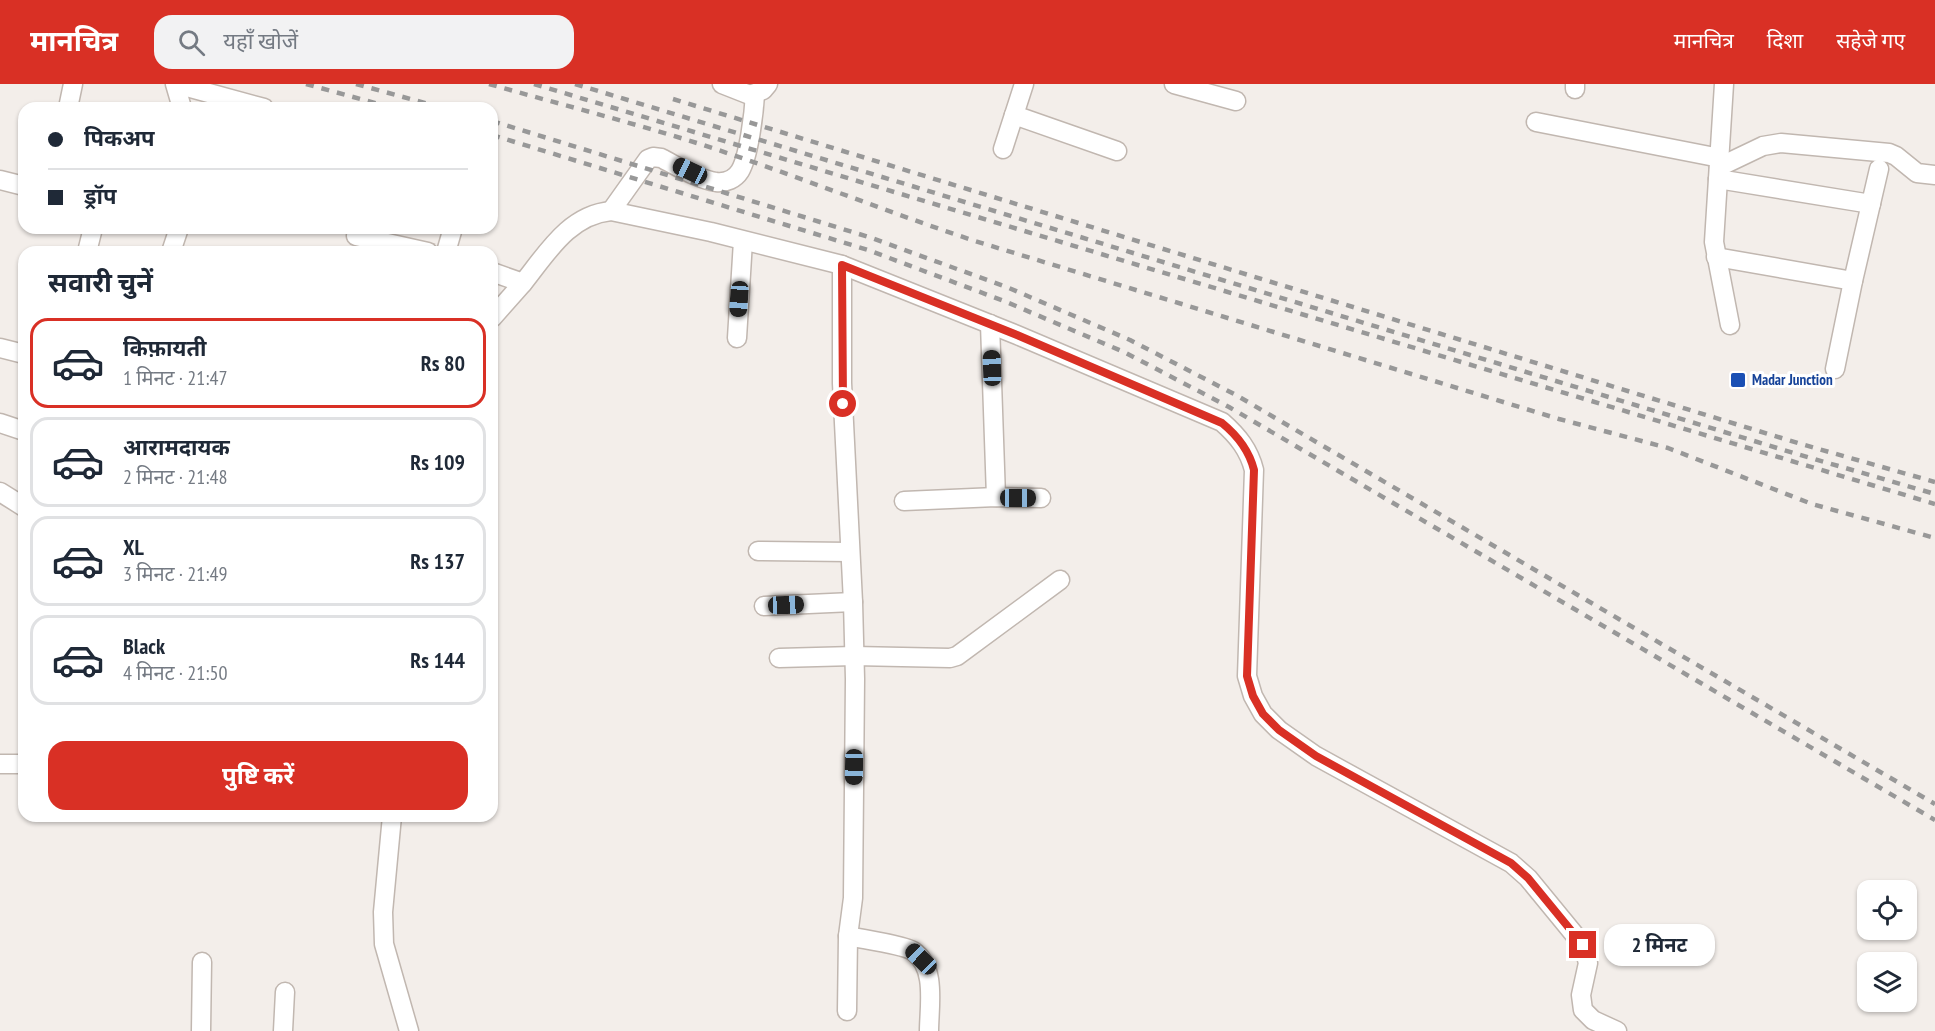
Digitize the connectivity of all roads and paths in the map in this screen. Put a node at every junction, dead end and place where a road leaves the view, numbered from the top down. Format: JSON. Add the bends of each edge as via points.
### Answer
{"nodes":[{"id":1,"x":73,"y":84,"type":"edge"},
{"id":2,"x":175,"y":84,"type":"edge"},
{"id":3,"x":722,"y":84,"type":"edge"},
{"id":4,"x":1024,"y":84,"type":"edge"},
{"id":5,"x":1174,"y":84,"type":"edge"},
{"id":6,"x":1724,"y":84,"type":"edge"},
{"id":7,"x":761,"y":89,"type":"edge"},
{"id":8,"x":1236,"y":101,"type":"dead end"},
{"id":9,"x":69,"y":102,"type":"edge"},
{"id":10,"x":180,"y":102,"type":"edge"},
{"id":11,"x":242,"y":102,"type":"edge"},
{"id":12,"x":1014,"y":115,"type":"junction"},
{"id":13,"x":1536,"y":122,"type":"dead end"},
{"id":14,"x":1003,"y":150,"type":"dead end"},
{"id":15,"x":1117,"y":151,"type":"dead end"},
{"id":16,"x":1719,"y":168,"type":"junction"},
{"id":17,"x":1879,"y":169,"type":"dead end"},
{"id":18,"x":1935,"y":175,"type":"edge"},
{"id":19,"x":0,"y":180,"type":"edge"},
{"id":20,"x":18,"y":184,"type":"edge"},
{"id":21,"x":1871,"y":204,"type":"junction"},
{"id":22,"x":611,"y":211,"type":"junction"},
{"id":23,"x":357,"y":239,"type":"edge"},
{"id":24,"x":743,"y":241,"type":"junction"},
{"id":25,"x":395,"y":246,"type":"edge"},
{"id":26,"x":1716,"y":257,"type":"junction"},
{"id":27,"x":842,"y":265,"type":"junction"},
{"id":28,"x":498,"y":274,"type":"edge"},
{"id":29,"x":1853,"y":281,"type":"junction"},
{"id":30,"x":523,"y":283,"type":"junction"},
{"id":31,"x":498,"y":311,"type":"edge"},
{"id":32,"x":990,"y":324,"type":"junction"},
{"id":33,"x":1730,"y":325,"type":"dead end"},
{"id":34,"x":737,"y":338,"type":"dead end"},
{"id":35,"x":0,"y":348,"type":"edge"},
{"id":36,"x":18,"y":352,"type":"edge"},
{"id":37,"x":1835,"y":369,"type":"dead end"},
{"id":38,"x":0,"y":423,"type":"edge"},
{"id":39,"x":18,"y":429,"type":"edge"},
{"id":40,"x":0,"y":492,"type":"edge"},
{"id":41,"x":996,"y":497,"type":"junction"},
{"id":42,"x":1041,"y":498,"type":"dead end"},
{"id":43,"x":904,"y":501,"type":"dead end"},
{"id":44,"x":18,"y":503,"type":"edge"},
{"id":45,"x":758,"y":551,"type":"dead end"},
{"id":46,"x":850,"y":552,"type":"junction"},
{"id":47,"x":1060,"y":580,"type":"dead end"},
{"id":48,"x":853,"y":602,"type":"junction"},
{"id":49,"x":764,"y":606,"type":"dead end"},
{"id":50,"x":854,"y":656,"type":"junction"},
{"id":51,"x":779,"y":658,"type":"dead end"},
{"id":52,"x":0,"y":764,"type":"edge"},
{"id":53,"x":18,"y":764,"type":"edge"},
{"id":54,"x":391,"y":822,"type":"edge"},
{"id":55,"x":848,"y":936,"type":"junction"},
{"id":56,"x":202,"y":962,"type":"dead end"},
{"id":57,"x":285,"y":992,"type":"dead end"},
{"id":58,"x":847,"y":1011,"type":"dead end"},
{"id":59,"x":201,"y":1031,"type":"edge"},
{"id":60,"x":283,"y":1031,"type":"edge"},
{"id":61,"x":409,"y":1031,"type":"edge"},
{"id":62,"x":928,"y":1031,"type":"edge"},
{"id":63,"x":1617,"y":1031,"type":"edge"}],
"edges":[{"from":1,"to":9,"type":"street"},
{"from":2,"to":10,"type":"street"},
{"from":2,"to":11,"type":"street"},
{"from":3,"to":7,"type":"street","via":[[750,95]]},
{"from":4,"to":12,"type":"street"},
{"from":5,"to":8,"type":"street"},
{"from":6,"to":16,"type":"street"},
{"from":7,"to":22,"type":"street","via":[[738,174],[729,181],[714,181],[653,157]]},
{"from":12,"to":14,"type":"street"},
{"from":12,"to":15,"type":"street"},
{"from":13,"to":16,"type":"street"},
{"from":16,"to":18,"type":"street","via":[[1763,146],[1781,143],[1889,153],[1917,173]]},
{"from":16,"to":21,"type":"street"},
{"from":16,"to":26,"type":"street"},
{"from":17,"to":21,"type":"street"},
{"from":19,"to":20,"type":"street"},
{"from":21,"to":29,"type":"street"},
{"from":22,"to":24,"type":"street"},
{"from":22,"to":30,"type":"street","via":[[586,217],[564,232]]},
{"from":23,"to":25,"type":"street"},
{"from":24,"to":27,"type":"street"},
{"from":24,"to":34,"type":"street"},
{"from":26,"to":29,"type":"street"},
{"from":26,"to":33,"type":"street"},
{"from":27,"to":32,"type":"street"},
{"from":27,"to":46,"type":"street","via":[[842,383]]},
{"from":28,"to":30,"type":"street"},
{"from":29,"to":37,"type":"street"},
{"from":30,"to":31,"type":"street"},
{"from":32,"to":41,"type":"street"},
{"from":32,"to":63,"type":"street","via":[[1222,423],[1233,432],[1245,447],[1254,470],[1247,676],[1263,714],[1316,756],[1511,863],[1528,878],[1583,945],[1588,963],[1581,995],[1583,1010],[1593,1020]]},
{"from":35,"to":36,"type":"street"},
{"from":38,"to":39,"type":"street"},
{"from":40,"to":44,"type":"street"},
{"from":41,"to":42,"type":"street"},
{"from":41,"to":43,"type":"street"},
{"from":45,"to":46,"type":"street"},
{"from":46,"to":48,"type":"street"},
{"from":47,"to":50,"type":"street","via":[[957,656]]},
{"from":48,"to":49,"type":"street"},
{"from":48,"to":50,"type":"street"},
{"from":50,"to":51,"type":"street"},
{"from":50,"to":55,"type":"street","via":[[853,898]]},
{"from":52,"to":53,"type":"street"},
{"from":54,"to":61,"type":"street","via":[[384,944]]},
{"from":55,"to":58,"type":"street"},
{"from":55,"to":62,"type":"street","via":[[912,950],[921,959],[930,988]]},
{"from":56,"to":59,"type":"street"},
{"from":57,"to":60,"type":"street"}]}
